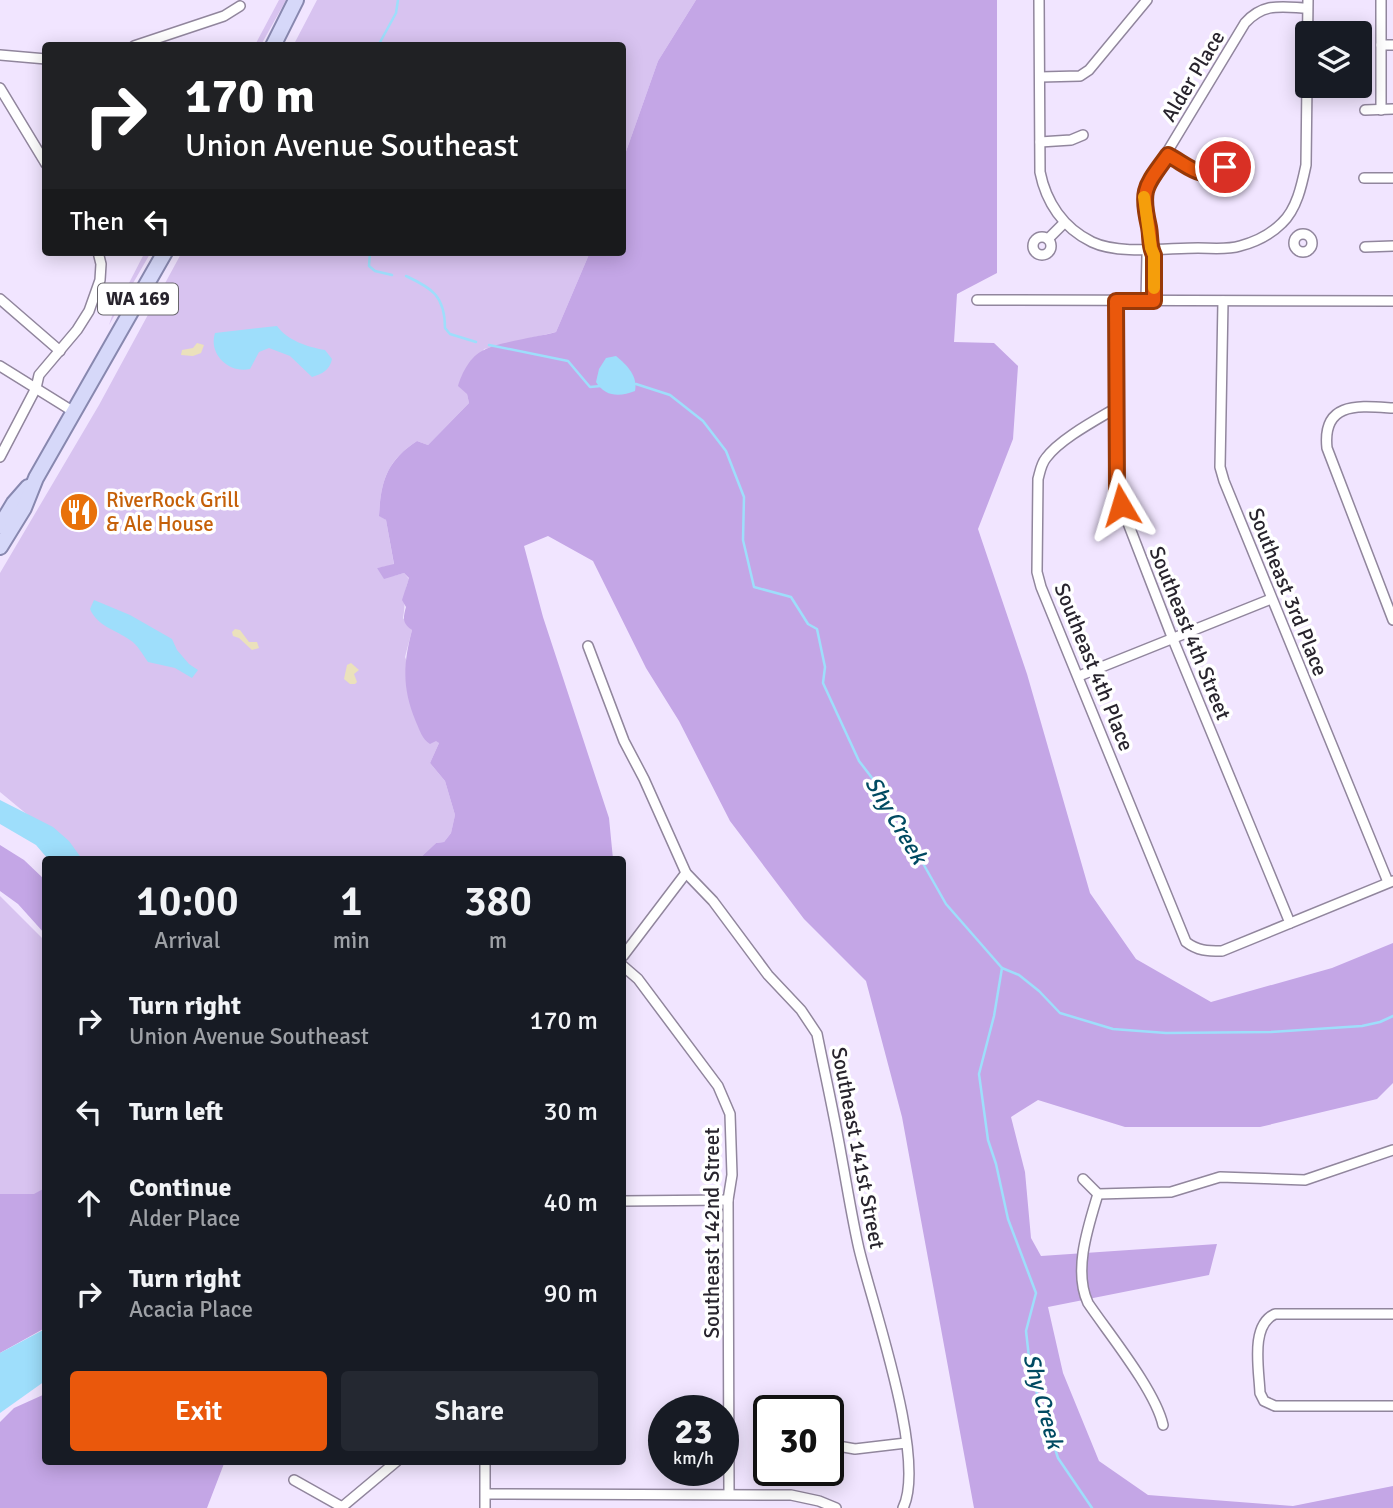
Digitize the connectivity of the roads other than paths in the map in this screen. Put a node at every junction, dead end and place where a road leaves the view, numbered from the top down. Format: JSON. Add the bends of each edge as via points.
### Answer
{"nodes":[{"id":1,"x":296,"y":0,"type":"edge"},
{"id":2,"x":1039,"y":0,"type":"edge"},
{"id":3,"x":1147,"y":0,"type":"edge"},
{"id":4,"x":1381,"y":0,"type":"edge"},
{"id":5,"x":1307,"y":4,"type":"edge"},
{"id":6,"x":240,"y":6,"type":"dead end"},
{"id":7,"x":146,"y":42,"type":"edge"},
{"id":8,"x":275,"y":42,"type":"edge"},
{"id":9,"x":1381,"y":45,"type":"junction"},
{"id":10,"x":1393,"y":45,"type":"edge"},
{"id":11,"x":0,"y":55,"type":"edge"},
{"id":12,"x":42,"y":60,"type":"edge"},
{"id":13,"x":1040,"y":77,"type":"junction"},
{"id":14,"x":0,"y":88,"type":"edge"},
{"id":15,"x":1393,"y":109,"type":"edge"},
{"id":16,"x":1365,"y":110,"type":"dead end"},
{"id":17,"x":1381,"y":110,"type":"junction"},
{"id":18,"x":1083,"y":135,"type":"dead end"},
{"id":19,"x":1040,"y":142,"type":"junction"},
{"id":20,"x":1168,"y":155,"type":"junction"},
{"id":21,"x":42,"y":157,"type":"edge"},
{"id":22,"x":1225,"y":167,"type":"dead end"},
{"id":23,"x":1364,"y":178,"type":"dead end"},
{"id":24,"x":1393,"y":178,"type":"edge"},
{"id":25,"x":1064,"y":223,"type":"junction"},
{"id":26,"x":1283,"y":223,"type":"junction"},
{"id":27,"x":1296,"y":237,"type":"dead end"},
{"id":28,"x":1048,"y":239,"type":"dead end"},
{"id":29,"x":1393,"y":246,"type":"edge"},
{"id":30,"x":1365,"y":247,"type":"dead end"},
{"id":31,"x":1151,"y":248,"type":"junction"},
{"id":32,"x":98,"y":256,"type":"edge"},
{"id":33,"x":163,"y":256,"type":"edge"},
{"id":34,"x":0,"y":299,"type":"edge"},
{"id":35,"x":977,"y":300,"type":"dead end"},
{"id":36,"x":1116,"y":301,"type":"junction"},
{"id":37,"x":1150,"y":301,"type":"junction"},
{"id":38,"x":1223,"y":301,"type":"junction"},
{"id":39,"x":1393,"y":301,"type":"edge"},
{"id":40,"x":60,"y":351,"type":"junction"},
{"id":41,"x":0,"y":366,"type":"edge"},
{"id":42,"x":36,"y":388,"type":"junction"},
{"id":43,"x":1116,"y":408,"type":"junction"},
{"id":44,"x":1393,"y":408,"type":"edge"},
{"id":45,"x":74,"y":412,"type":"junction"},
{"id":46,"x":0,"y":457,"type":"edge"},
{"id":47,"x":36,"y":478,"type":"junction"},
{"id":48,"x":0,"y":526,"type":"edge"},
{"id":49,"x":0,"y":547,"type":"edge"},
{"id":50,"x":1271,"y":598,"type":"junction"},
{"id":51,"x":1393,"y":620,"type":"edge"},
{"id":52,"x":1172,"y":637,"type":"junction"},
{"id":53,"x":588,"y":646,"type":"dead end"},
{"id":54,"x":1079,"y":676,"type":"junction"},
{"id":55,"x":686,"y":873,"type":"junction"},
{"id":56,"x":1391,"y":882,"type":"edge"},
{"id":57,"x":1290,"y":923,"type":"junction"},
{"id":58,"x":626,"y":952,"type":"edge"},
{"id":59,"x":626,"y":969,"type":"edge"},
{"id":60,"x":1393,"y":1150,"type":"edge"},
{"id":61,"x":1083,"y":1179,"type":"dead end"},
{"id":62,"x":1098,"y":1194,"type":"junction"},
{"id":63,"x":727,"y":1200,"type":"junction"},
{"id":64,"x":626,"y":1201,"type":"edge"},
{"id":65,"x":1393,"y":1314,"type":"edge"},
{"id":66,"x":1393,"y":1406,"type":"edge"},
{"id":67,"x":1163,"y":1425,"type":"dead end"},
{"id":68,"x":906,"y":1443,"type":"junction"},
{"id":69,"x":844,"y":1447,"type":"edge"},
{"id":70,"x":392,"y":1465,"type":"edge"},
{"id":71,"x":485,"y":1465,"type":"edge"},
{"id":72,"x":294,"y":1480,"type":"dead end"},
{"id":73,"x":486,"y":1494,"type":"junction"},
{"id":74,"x":729,"y":1494,"type":"junction"},
{"id":75,"x":342,"y":1508,"type":"edge"},
{"id":76,"x":485,"y":1508,"type":"edge"},
{"id":77,"x":836,"y":1508,"type":"edge"},
{"id":78,"x":903,"y":1508,"type":"edge"}],
"edges":[{"from":1,"to":8,"type":"main road"},
{"from":2,"to":13,"type":"street"},
{"from":3,"to":13,"type":"street","via":[[1085,74]]},
{"from":4,"to":9,"type":"street"},
{"from":5,"to":20,"type":"street","name":"Alder Place","via":[[1263,8],[1245,23]]},
{"from":5,"to":26,"type":"street","via":[[1306,165]]},
{"from":6,"to":7,"type":"street"},
{"from":9,"to":10,"type":"street"},
{"from":9,"to":17,"type":"street"},
{"from":11,"to":12,"type":"street"},
{"from":13,"to":19,"type":"street"},
{"from":14,"to":21,"type":"street"},
{"from":15,"to":17,"type":"street"},
{"from":16,"to":17,"type":"street"},
{"from":18,"to":19,"type":"street"},
{"from":19,"to":25,"type":"street","via":[[1043,186]]},
{"from":20,"to":22,"type":"street","via":[[1204,175],[1214,175]]},
{"from":20,"to":31,"type":"street","name":"Alder Place","via":[[1143,200]]},
{"from":23,"to":24,"type":"street"},
{"from":25,"to":28,"type":"street"},
{"from":25,"to":31,"type":"street","via":[[1110,248]]},
{"from":26,"to":27,"type":"street"},
{"from":26,"to":31,"type":"street","via":[[1238,247]]},
{"from":29,"to":30,"type":"street"},
{"from":31,"to":37,"type":"street","name":"Alder Place"},
{"from":32,"to":40,"type":"street","via":[[100,280],[89,311]]},
{"from":33,"to":45,"type":"main road","number":"WA 169"},
{"from":34,"to":40,"type":"street"},
{"from":35,"to":36,"type":"street"},
{"from":36,"to":37,"type":"street"},
{"from":36,"to":43,"type":"street","name":"Southeast 4th Street"},
{"from":37,"to":38,"type":"street"},
{"from":38,"to":39,"type":"street"},
{"from":38,"to":50,"type":"street","name":"Southeast 3rd Place","via":[[1220,467]]},
{"from":40,"to":42,"type":"street","via":[[39,375]]},
{"from":41,"to":42,"type":"street"},
{"from":42,"to":45,"type":"street"},
{"from":42,"to":46,"type":"street"},
{"from":43,"to":52,"type":"street","name":"Southeast 4th Street","via":[[1119,497]]},
{"from":43,"to":54,"type":"street","name":"Southeast 4th Place","via":[[1046,457],[1038,479],[1037,572]]},
{"from":44,"to":51,"type":"street","via":[[1349,408],[1337,414],[1325,432]]},
{"from":45,"to":47,"type":"main road","number":"WA 169"},
{"from":47,"to":48,"type":"main road","number":"WA 169"},
{"from":47,"to":49,"type":"main road","number":"WA 169"},
{"from":50,"to":52,"type":"street"},
{"from":50,"to":56,"type":"street","name":"Southeast 3rd Place"},
{"from":52,"to":54,"type":"street"},
{"from":52,"to":57,"type":"street","name":"Southeast 4th Street"},
{"from":53,"to":55,"type":"street","name":"Southeast 141st Street","via":[[624,741]]},
{"from":54,"to":57,"type":"street","name":"Southeast 4th Place","via":[[1186,942],[1194,948],[1222,951]]},
{"from":55,"to":58,"type":"street"},
{"from":55,"to":68,"type":"street","name":"Southeast 141st Street","via":[[802,1010],[817,1034],[859,1248],[891,1360]]},
{"from":56,"to":57,"type":"street"},
{"from":59,"to":63,"type":"street","name":"Southeast 142nd Street","via":[[718,1086],[730,1114],[732,1175]]},
{"from":60,"to":62,"type":"street","via":[[1305,1180],[1220,1177],[1171,1192]]},
{"from":61,"to":62,"type":"street"},
{"from":62,"to":67,"type":"street","via":[[1084,1252],[1082,1292],[1154,1402]]},
{"from":63,"to":64,"type":"street"},
{"from":63,"to":74,"type":"street","name":"Southeast 142nd Street"},
{"from":65,"to":66,"type":"street","via":[[1275,1314],[1267,1317],[1259,1332],[1264,1401],[1275,1406]]},
{"from":68,"to":69,"type":"street"},
{"from":68,"to":78,"type":"street","name":"Southeast 141st Street","via":[[909,1488]]},
{"from":70,"to":75,"type":"street"},
{"from":71,"to":73,"type":"street"},
{"from":72,"to":75,"type":"street"},
{"from":73,"to":74,"type":"street"},
{"from":73,"to":76,"type":"street"},
{"from":74,"to":77,"type":"street","via":[[791,1495]]}]}
